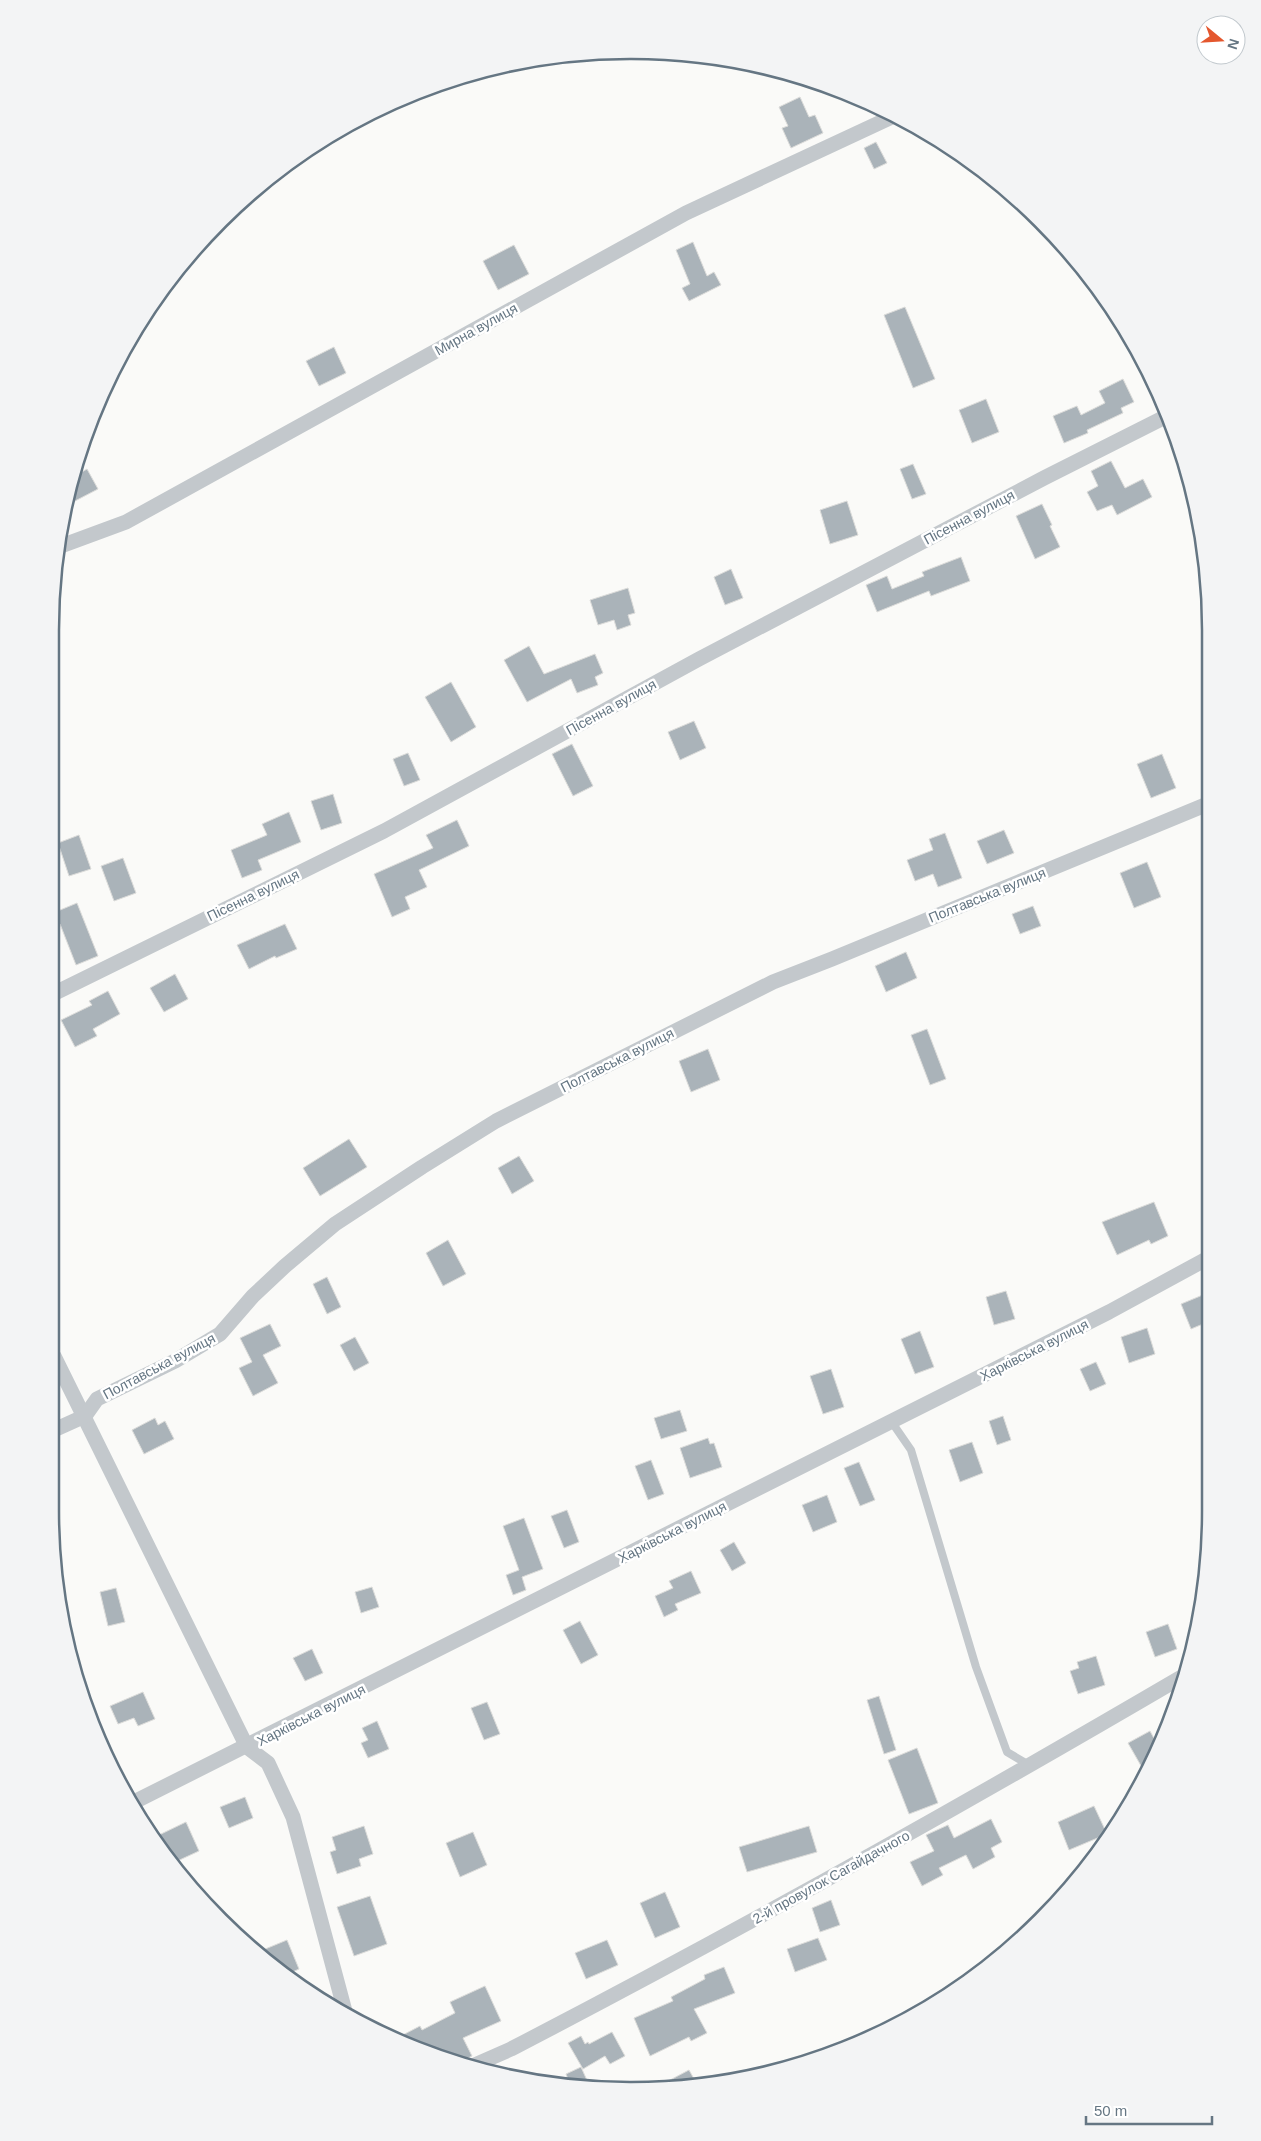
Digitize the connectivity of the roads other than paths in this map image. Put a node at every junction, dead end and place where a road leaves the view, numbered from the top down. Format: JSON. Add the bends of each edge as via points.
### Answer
{"nodes":[{"id":1,"x":886,"y":120,"type":"edge"},
{"id":2,"x":1162,"y":419,"type":"edge"},
{"id":3,"x":66,"y":544,"type":"edge"},
{"id":4,"x":1202,"y":806,"type":"edge"},
{"id":5,"x":59,"y":991,"type":"edge"},
{"id":6,"x":1202,"y":1261,"type":"edge"},
{"id":7,"x":59,"y":1366,"type":"edge"},
{"id":8,"x":85,"y":1416,"type":"junction"},
{"id":9,"x":891,"y":1421,"type":"junction"},
{"id":10,"x":59,"y":1428,"type":"edge"},
{"id":11,"x":1176,"y":1680,"type":"edge"},
{"id":12,"x":247,"y":1747,"type":"junction"},
{"id":13,"x":1030,"y":1766,"type":"junction"},
{"id":14,"x":138,"y":1800,"type":"edge"},
{"id":15,"x":343,"y":2005,"type":"edge"},
{"id":16,"x":482,"y":2063,"type":"edge"}],
"edges":[{"from":1,"to":3,"type":"street","name":"Мирна вулиця","via":[[686,213],[126,522]]},
{"from":2,"to":5,"type":"street","name":"Пісенна вулиця","via":[[708,654],[384,830]]},
{"from":4,"to":8,"type":"street","name":"Полтавська вулиця","via":[[773,982],[496,1121],[336,1224],[253,1296],[220,1334],[175,1361],[97,1399]]},
{"from":6,"to":9,"type":"street","name":"Харківська вулиця","via":[[1109,1312]]},
{"from":7,"to":8,"type":"street"},
{"from":8,"to":10,"type":"street"},
{"from":8,"to":12,"type":"street"},
{"from":9,"to":12,"type":"street","name":"Харківська вулиця"},
{"from":9,"to":13,"type":"lane","via":[[911,1450],[976,1667],[1006,1752]]},
{"from":11,"to":13,"type":"street","name":"2-й провулок Сагайдачного"},
{"from":12,"to":14,"type":"street","name":"Харківська вулиця"},
{"from":12,"to":15,"type":"street","via":[[268,1763],[293,1817]]},
{"from":13,"to":16,"type":"street","name":"2-й провулок Сагайдачного","via":[[769,1913]]}]}
